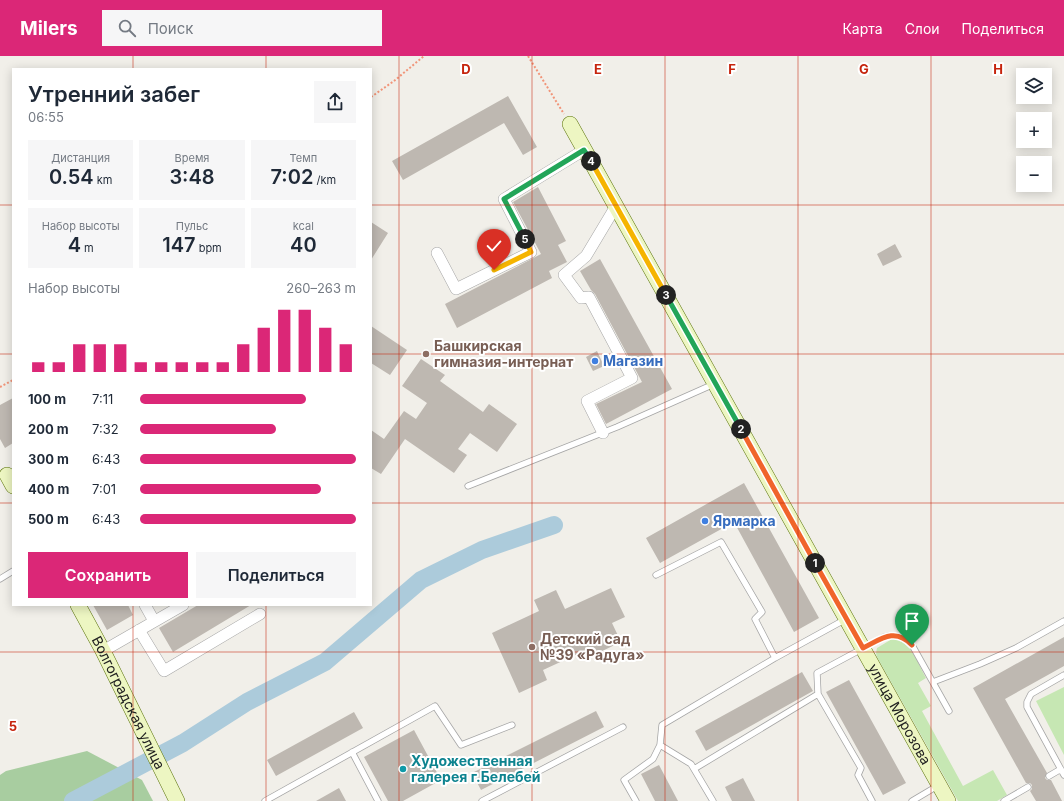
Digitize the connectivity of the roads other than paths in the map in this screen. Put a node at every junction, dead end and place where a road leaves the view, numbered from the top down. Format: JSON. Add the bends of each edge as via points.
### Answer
{"nodes":[{"id":1,"x":570,"y":124,"type":"road end"},
{"id":2,"x":584,"y":150,"type":"junction"},
{"id":3,"x":616,"y":206,"type":"junction"},
{"id":4,"x":437,"y":253,"type":"dead end"},
{"id":5,"x":715,"y":383,"type":"junction"},
{"id":6,"x":603,"y":433,"type":"junction"},
{"id":7,"x":468,"y":486,"type":"dead end"},
{"id":8,"x":12,"y":572,"type":"edge"},
{"id":9,"x":656,"y":575,"type":"dead end"},
{"id":10,"x":0,"y":579,"type":"edge"},
{"id":11,"x":79,"y":606,"type":"edge"},
{"id":12,"x":146,"y":606,"type":"edge"},
{"id":13,"x":180,"y":606,"type":"edge"},
{"id":14,"x":260,"y":614,"type":"dead end"},
{"id":15,"x":847,"y":619,"type":"junction"},
{"id":16,"x":154,"y":621,"type":"junction"},
{"id":17,"x":1064,"y":621,"type":"edge"},
{"id":18,"x":139,"y":630,"type":"junction"},
{"id":19,"x":863,"y":648,"type":"junction"},
{"id":20,"x":103,"y":650,"type":"junction"},
{"id":21,"x":775,"y":658,"type":"junction"},
{"id":22,"x":1064,"y":675,"type":"edge"},
{"id":23,"x":932,"y":682,"type":"junction"},
{"id":24,"x":818,"y":694,"type":"junction"},
{"id":25,"x":948,"y":711,"type":"dead end"},
{"id":26,"x":512,"y":725,"type":"dead end"},
{"id":27,"x":623,"y":727,"type":"dead end"},
{"id":28,"x":660,"y":745,"type":"junction"},
{"id":29,"x":352,"y":752,"type":"junction"},
{"id":30,"x":694,"y":769,"type":"junction"},
{"id":31,"x":1062,"y":772,"type":"edge"},
{"id":32,"x":1049,"y":776,"type":"dead end"},
{"id":33,"x":940,"y":785,"type":"junction"},
{"id":34,"x":1028,"y":788,"type":"dead end"},
{"id":35,"x":175,"y":797,"type":"edge"},
{"id":36,"x":1015,"y":798,"type":"edge"},
{"id":37,"x":265,"y":801,"type":"edge"},
{"id":38,"x":378,"y":801,"type":"edge"},
{"id":39,"x":482,"y":801,"type":"edge"},
{"id":40,"x":636,"y":801,"type":"edge"},
{"id":41,"x":713,"y":801,"type":"edge"},
{"id":42,"x":872,"y":801,"type":"edge"},
{"id":43,"x":912,"y":801,"type":"edge"},
{"id":44,"x":948,"y":801,"type":"edge"},
{"id":45,"x":1004,"y":801,"type":"edge"}],
"edges":[{"from":1,"to":2,"type":"street","name":"улица Морозова"},
{"from":2,"to":3,"type":"street","name":"улица Морозова"},
{"from":2,"to":4,"type":"street","via":[[504,199],[531,252],[456,290]]},
{"from":3,"to":5,"type":"street","name":"улица Морозова"},
{"from":3,"to":6,"type":"street","via":[[586,256],[564,275],[582,298],[589,297],[632,378],[587,401]]},
{"from":5,"to":6,"type":"lane"},
{"from":5,"to":15,"type":"street","name":"улица Морозова"},
{"from":6,"to":7,"type":"lane"},
{"from":8,"to":10,"type":"lane"},
{"from":9,"to":21,"type":"lane","via":[[722,542],[762,612],[755,619]]},
{"from":11,"to":20,"type":"street","name":"Волгоградская улица"},
{"from":12,"to":16,"type":"street"},
{"from":13,"to":16,"type":"street"},
{"from":14,"to":18,"type":"street","via":[[164,671]]},
{"from":15,"to":19,"type":"street","name":"улица Морозова"},
{"from":15,"to":21,"type":"lane"},
{"from":16,"to":18,"type":"street"},
{"from":17,"to":23,"type":"lane","via":[[1016,648]]},
{"from":18,"to":20,"type":"street"},
{"from":19,"to":23,"type":"lane","via":[[886,636],[904,638],[912,645]]},
{"from":19,"to":24,"type":"lane","via":[[817,673]]},
{"from":19,"to":33,"type":"street","name":"улица Морозова"},
{"from":20,"to":35,"type":"street","name":"Волгоградская улица"},
{"from":21,"to":28,"type":"lane","via":[[662,725]]},
{"from":22,"to":31,"type":"lane","via":[[1031,694],[1027,702],[1029,713]]},
{"from":23,"to":25,"type":"lane"},
{"from":24,"to":30,"type":"lane"},
{"from":24,"to":42,"type":"lane","via":[[861,768],[858,775]]},
{"from":26,"to":29,"type":"lane","via":[[461,745],[435,706]]},
{"from":27,"to":39,"type":"lane"},
{"from":28,"to":30,"type":"lane","via":[[691,764]]},
{"from":28,"to":40,"type":"lane","via":[[653,759],[624,780]]},
{"from":29,"to":37,"type":"lane"},
{"from":29,"to":38,"type":"lane"},
{"from":30,"to":41,"type":"lane"},
{"from":31,"to":32,"type":"lane"},
{"from":33,"to":43,"type":"lane"},
{"from":33,"to":44,"type":"street","name":"улица Морозова"},
{"from":34,"to":36,"type":"lane"},
{"from":36,"to":45,"type":"lane"}]}
